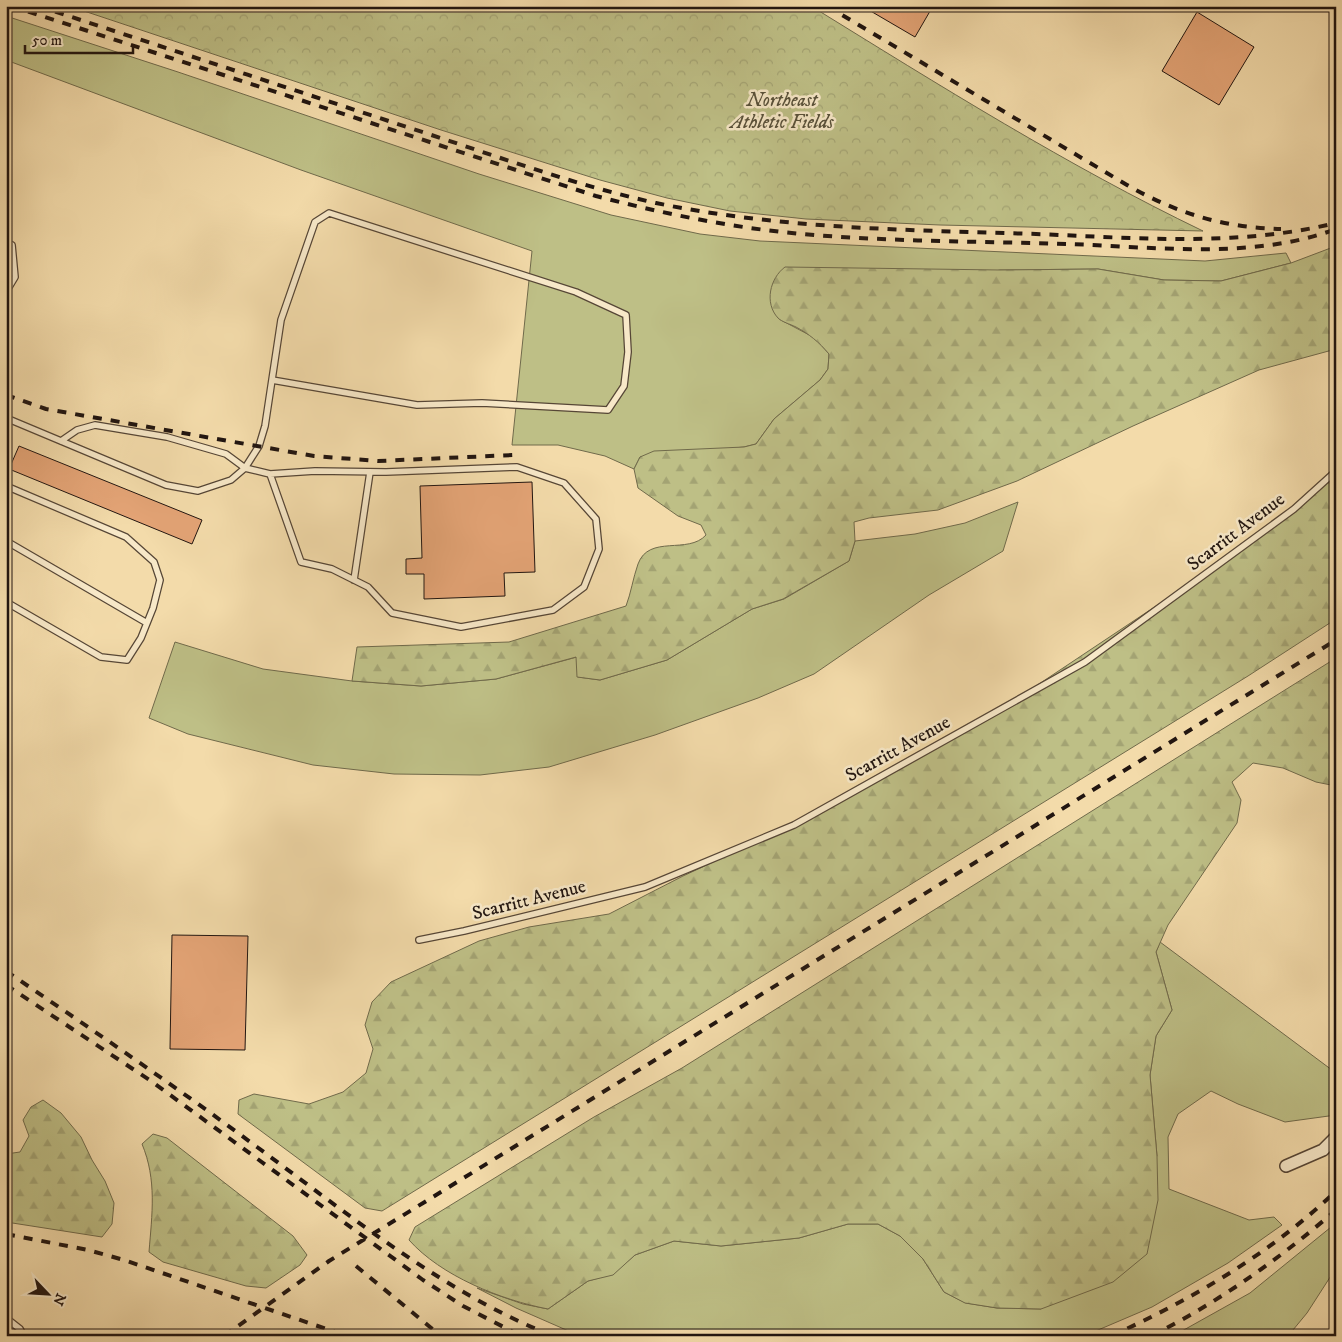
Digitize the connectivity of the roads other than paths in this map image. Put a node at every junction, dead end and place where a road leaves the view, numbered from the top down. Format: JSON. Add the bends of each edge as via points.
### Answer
{"nodes":[{"id":1,"x":6,"y":242,"type":"edge"},
{"id":2,"x":6,"y":292,"type":"edge"},
{"id":3,"x":272,"y":380,"type":"junction"},
{"id":4,"x":6,"y":418,"type":"edge"},
{"id":5,"x":62,"y":441,"type":"junction"},
{"id":6,"x":245,"y":468,"type":"junction"},
{"id":7,"x":1336,"y":471,"type":"edge"},
{"id":8,"x":370,"y":472,"type":"junction"},
{"id":9,"x":270,"y":474,"type":"junction"},
{"id":10,"x":6,"y":486,"type":"edge"},
{"id":11,"x":6,"y":541,"type":"edge"},
{"id":12,"x":354,"y":580,"type":"junction"},
{"id":13,"x":6,"y":602,"type":"edge"},
{"id":14,"x":147,"y":623,"type":"junction"},
{"id":15,"x":419,"y":940,"type":"dead end"},
{"id":16,"x":1336,"y":1137,"type":"edge"},
{"id":17,"x":1286,"y":1166,"type":"dead end"},
{"id":18,"x":6,"y":1318,"type":"edge"},
{"id":19,"x":24,"y":1336,"type":"edge"}],
"edges":[{"from":1,"to":2,"type":"lane","via":[[12,245],[15,278]]},
{"from":3,"to":3,"type":"lane","via":[[281,320],[315,222],[328,213],[576,292],[626,315],[628,352],[624,386],[608,410],[482,403],[417,405]]},
{"from":3,"to":6,"type":"lane","via":[[259,446]]},
{"from":4,"to":5,"type":"lane"},
{"from":5,"to":6,"type":"lane","via":[[77,430],[95,425],[168,438],[226,454]]},
{"from":5,"to":6,"type":"lane","via":[[166,485],[198,491],[231,480]]},
{"from":6,"to":9,"type":"lane"},
{"from":7,"to":15,"type":"lane","name":"Scarritt Avenue","via":[[1294,508],[1085,662],[794,825],[645,887]]},
{"from":8,"to":9,"type":"lane"},
{"from":8,"to":12,"type":"lane"},
{"from":8,"to":12,"type":"lane","via":[[517,467],[536,473],[564,483],[596,519],[599,549],[584,587],[553,610],[461,627],[392,613],[368,587]]},
{"from":9,"to":12,"type":"lane","via":[[300,562],[332,570]]},
{"from":10,"to":14,"type":"lane","via":[[126,537],[154,562],[160,580]]},
{"from":11,"to":14,"type":"lane"},
{"from":13,"to":14,"type":"lane","via":[[101,657],[127,660]]},
{"from":16,"to":17,"type":"street","via":[[1322,1150]]},
{"from":18,"to":19,"type":"lane"}]}
